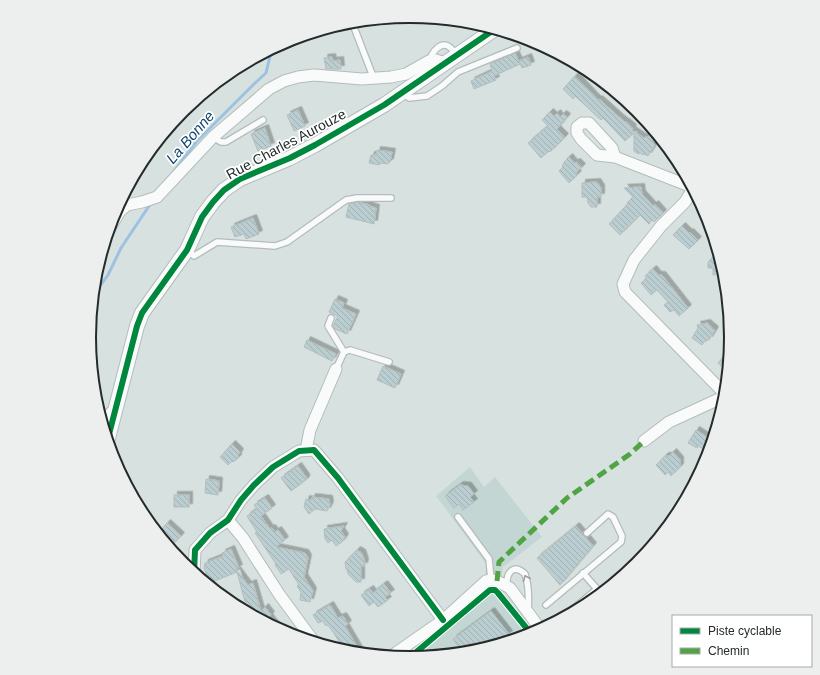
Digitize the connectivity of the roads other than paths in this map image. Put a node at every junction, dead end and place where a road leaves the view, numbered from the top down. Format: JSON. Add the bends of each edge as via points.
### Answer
{"nodes":[{"id":1,"x":354,"y":28,"type":"edge"},
{"id":2,"x":488,"y":33,"type":"edge"},
{"id":3,"x":517,"y":48,"type":"dead end"},
{"id":4,"x":450,"y":59,"type":"junction"},
{"id":5,"x":429,"y":61,"type":"junction"},
{"id":6,"x":374,"y":79,"type":"junction"},
{"id":7,"x":402,"y":92,"type":"junction"},
{"id":8,"x":263,"y":120,"type":"dead end"},
{"id":9,"x":213,"y":137,"type":"junction"},
{"id":10,"x":615,"y":158,"type":"dead end"},
{"id":11,"x":685,"y":185,"type":"edge"},
{"id":12,"x":690,"y":194,"type":"edge"},
{"id":13,"x":391,"y":198,"type":"dead end"},
{"id":14,"x":126,"y":202,"type":"edge"},
{"id":15,"x":187,"y":250,"type":"junction"},
{"id":16,"x":331,"y":318,"type":"dead end"},
{"id":17,"x":344,"y":352,"type":"junction"},
{"id":18,"x":389,"y":362,"type":"dead end"},
{"id":19,"x":336,"y":369,"type":"joint"},
{"id":20,"x":719,"y":394,"type":"edge"},
{"id":21,"x":718,"y":400,"type":"edge"},
{"id":22,"x":116,"y":410,"type":"junction"},
{"id":23,"x":105,"y":415,"type":"edge"},
{"id":24,"x":110,"y":432,"type":"edge"},
{"id":25,"x":644,"y":441,"type":"dead end"},
{"id":26,"x":306,"y":450,"type":"junction"},
{"id":27,"x":458,"y":516,"type":"dead end"},
{"id":28,"x":228,"y":520,"type":"junction"},
{"id":29,"x":587,"y":533,"type":"dead end"},
{"id":30,"x":194,"y":566,"type":"edge"},
{"id":31,"x":583,"y":574,"type":"junction"},
{"id":32,"x":498,"y":582,"type":"junction"},
{"id":33,"x":585,"y":599,"type":"edge"},
{"id":34,"x":546,"y":605,"type":"dead end"},
{"id":35,"x":528,"y":613,"type":"junction"},
{"id":36,"x":443,"y":620,"type":"junction"},
{"id":37,"x":537,"y":625,"type":"edge"},
{"id":38,"x":309,"y":635,"type":"edge"},
{"id":39,"x":398,"y":651,"type":"edge"}],
"edges":[{"from":1,"to":6,"type":"lane"},
{"from":2,"to":4,"type":"street","name":"Rue Charles Aurouze"},
{"from":3,"to":7,"type":"lane","via":[[458,72],[427,96],[409,98]]},
{"from":4,"to":5,"type":"street"},
{"from":4,"to":5,"type":"lane","via":[[452,47],[448,45],[438,47]]},
{"from":4,"to":7,"type":"street","name":"Rue Charles Aurouze"},
{"from":5,"to":6,"type":"street","via":[[406,74]]},
{"from":6,"to":9,"type":"street","via":[[314,75],[284,81],[269,89]]},
{"from":7,"to":15,"type":"street","name":"Rue Charles Aurouze","via":[[315,145],[240,179],[224,190],[202,218]]},
{"from":8,"to":9,"type":"lane","via":[[226,142]]},
{"from":9,"to":14,"type":"street","via":[[157,197],[142,202]]},
{"from":10,"to":11,"type":"street"},
{"from":12,"to":20,"type":"street","via":[[634,260],[623,288]]},
{"from":13,"to":15,"type":"lane","via":[[346,200],[287,242],[275,246],[217,242],[194,256]]},
{"from":15,"to":22,"type":"street","name":"Rue Charles Aurouze","via":[[142,313]]},
{"from":16,"to":17,"type":"lane","via":[[328,326]]},
{"from":17,"to":18,"type":"lane","via":[[350,350]]},
{"from":17,"to":19,"type":"lane"},
{"from":19,"to":26,"type":"street","via":[[310,430]]},
{"from":21,"to":25,"type":"street","via":[[669,422]]},
{"from":22,"to":23,"type":"lane","via":[[110,410]]},
{"from":22,"to":24,"type":"street","name":"Rue Charles Aurouze"},
{"from":26,"to":28,"type":"street","via":[[299,451],[273,467],[241,500]]},
{"from":26,"to":36,"type":"street","via":[[314,450],[338,478]]},
{"from":27,"to":32,"type":"lane","via":[[489,559]]},
{"from":28,"to":30,"type":"street","via":[[210,533],[195,550]]},
{"from":28,"to":38,"type":"street"},
{"from":29,"to":31,"type":"lane","via":[[608,514],[613,517],[622,539]]},
{"from":31,"to":33,"type":"lane","via":[[597,589]]},
{"from":31,"to":34,"type":"lane"},
{"from":32,"to":35,"type":"street"},
{"from":35,"to":32,"type":"lane","one_way":true,"via":[[529,593],[525,574],[513,569],[508,576]]},
{"from":32,"to":36,"type":"street","via":[[486,582]]},
{"from":35,"to":37,"type":"street"},
{"from":36,"to":39,"type":"street"}]}
